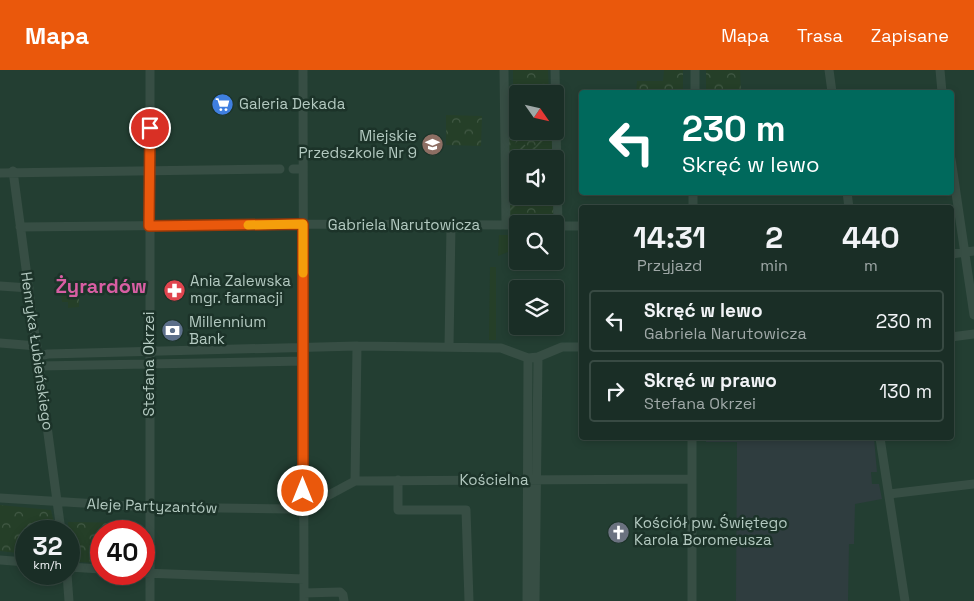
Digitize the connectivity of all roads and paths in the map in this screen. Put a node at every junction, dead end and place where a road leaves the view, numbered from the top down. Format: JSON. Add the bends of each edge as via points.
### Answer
{"nodes":[{"id":1,"x":150,"y":70,"type":"edge"},
{"id":2,"x":303,"y":70,"type":"edge"},
{"id":3,"x":504,"y":70,"type":"edge"},
{"id":4,"x":555,"y":70,"type":"edge"},
{"id":5,"x":695,"y":70,"type":"edge"},
{"id":6,"x":829,"y":70,"type":"edge"},
{"id":7,"x":940,"y":70,"type":"edge"},
{"id":8,"x":694,"y":90,"type":"edge"},
{"id":9,"x":832,"y":90,"type":"edge"},
{"id":10,"x":942,"y":90,"type":"edge"},
{"id":11,"x":293,"y":168,"type":"dead end"},
{"id":12,"x":280,"y":169,"type":"dead end"},
{"id":13,"x":303,"y":169,"type":"junction"},
{"id":14,"x":149,"y":170,"type":"junction"},
{"id":15,"x":13,"y":171,"type":"junction"},
{"id":16,"x":0,"y":173,"type":"edge"},
{"id":17,"x":954,"y":174,"type":"edge"},
{"id":18,"x":556,"y":215,"type":"edge"},
{"id":19,"x":303,"y":224,"type":"junction"},
{"id":20,"x":450,"y":225,"type":"junction"},
{"id":21,"x":506,"y":225,"type":"joint"},
{"id":22,"x":149,"y":226,"type":"junction"},
{"id":23,"x":564,"y":226,"type":"edge"},
{"id":24,"x":579,"y":226,"type":"edge"},
{"id":25,"x":20,"y":227,"type":"junction"},
{"id":26,"x":970,"y":252,"type":"edge"},
{"id":27,"x":954,"y":254,"type":"edge"},
{"id":28,"x":0,"y":286,"type":"edge"},
{"id":29,"x":29,"y":288,"type":"junction"},
{"id":30,"x":974,"y":315,"type":"edge"},
{"id":31,"x":974,"y":334,"type":"edge"},
{"id":32,"x":954,"y":337,"type":"edge"},
{"id":33,"x":0,"y":343,"type":"edge"},
{"id":34,"x":357,"y":346,"type":"junction"},
{"id":35,"x":449,"y":347,"type":"junction"},
{"id":36,"x":579,"y":347,"type":"edge"},
{"id":37,"x":304,"y":348,"type":"junction"},
{"id":38,"x":37,"y":351,"type":"junction"},
{"id":39,"x":148,"y":351,"type":"junction"},
{"id":40,"x":538,"y":357,"type":"junction"},
{"id":41,"x":528,"y":358,"type":"junction"},
{"id":42,"x":304,"y":361,"type":"junction"},
{"id":43,"x":149,"y":363,"type":"junction"},
{"id":44,"x":39,"y":366,"type":"junction"},
{"id":45,"x":692,"y":440,"type":"edge"},
{"id":46,"x":880,"y":440,"type":"edge"},
{"id":47,"x":692,"y":479,"type":"junction"},
{"id":48,"x":398,"y":480,"type":"junction"},
{"id":49,"x":531,"y":480,"type":"junction"},
{"id":50,"x":355,"y":481,"type":"junction"},
{"id":51,"x":974,"y":484,"type":"edge"},
{"id":52,"x":889,"y":494,"type":"junction"},
{"id":53,"x":0,"y":498,"type":"edge"},
{"id":54,"x":58,"y":503,"type":"junction"},
{"id":55,"x":148,"y":507,"type":"junction"},
{"id":56,"x":303,"y":508,"type":"junction"},
{"id":57,"x":60,"y":520,"type":"edge"},
{"id":58,"x":148,"y":520,"type":"edge"},
{"id":59,"x":0,"y":560,"type":"edge"},
{"id":60,"x":15,"y":561,"type":"edge"},
{"id":61,"x":155,"y":574,"type":"edge"},
{"id":62,"x":304,"y":579,"type":"junction"},
{"id":63,"x":67,"y":585,"type":"edge"},
{"id":64,"x":148,"y":585,"type":"edge"},
{"id":65,"x":304,"y":597,"type":"edge"},
{"id":66,"x":69,"y":601,"type":"edge"},
{"id":67,"x":150,"y":601,"type":"edge"},
{"id":68,"x":344,"y":601,"type":"edge"},
{"id":69,"x":468,"y":601,"type":"edge"},
{"id":70,"x":527,"y":601,"type":"edge"},
{"id":71,"x":535,"y":601,"type":"edge"},
{"id":72,"x":692,"y":601,"type":"edge"},
{"id":73,"x":904,"y":601,"type":"edge"}],
"edges":[{"from":1,"to":14,"type":"street","name":"Stefana Okrzei"},
{"from":2,"to":13,"type":"street"},
{"from":3,"to":21,"type":"street"},
{"from":4,"to":18,"type":"street"},
{"from":5,"to":8,"type":"street"},
{"from":6,"to":9,"type":"street"},
{"from":7,"to":10,"type":"street"},
{"from":11,"to":13,"type":"street"},
{"from":12,"to":14,"type":"street"},
{"from":13,"to":19,"type":"street"},
{"from":14,"to":15,"type":"street"},
{"from":14,"to":22,"type":"street","name":"Stefana Okrzei"},
{"from":15,"to":16,"type":"street"},
{"from":15,"to":25,"type":"street","name":"Henryka Łubieńskiego"},
{"from":17,"to":26,"type":"street"},
{"from":19,"to":20,"type":"street","name":"Gabriela Narutowicza"},
{"from":19,"to":22,"type":"street","name":"Gabriela Narutowicza"},
{"from":19,"to":37,"type":"street"},
{"from":20,"to":21,"type":"street","name":"Gabriela Narutowicza"},
{"from":20,"to":35,"type":"street"},
{"from":22,"to":25,"type":"street","name":"Gabriela Narutowicza"},
{"from":22,"to":39,"type":"street","name":"Stefana Okrzei"},
{"from":23,"to":24,"type":"street"},
{"from":25,"to":29,"type":"street","name":"Henryka Łubieńskiego"},
{"from":26,"to":27,"type":"street"},
{"from":26,"to":30,"type":"street"},
{"from":28,"to":29,"type":"street"},
{"from":29,"to":38,"type":"street","name":"Henryka Łubieńskiego"},
{"from":31,"to":32,"type":"street"},
{"from":33,"to":38,"type":"street"},
{"from":34,"to":35,"type":"street"},
{"from":34,"to":37,"type":"street"},
{"from":34,"to":50,"type":"street"},
{"from":35,"to":41,"type":"street","via":[[501,348]]},
{"from":36,"to":40,"type":"street","via":[[562,348]]},
{"from":37,"to":39,"type":"street"},
{"from":37,"to":42,"type":"street"},
{"from":38,"to":39,"type":"street","via":[[48,354]]},
{"from":38,"to":44,"type":"street","name":"Henryka Łubieńskiego"},
{"from":39,"to":43,"type":"street","name":"Stefana Okrzei"},
{"from":40,"to":41,"type":"street"},
{"from":40,"to":49,"type":"street"},
{"from":41,"to":49,"type":"street"},
{"from":42,"to":43,"type":"street"},
{"from":42,"to":56,"type":"street"},
{"from":43,"to":44,"type":"street"},
{"from":43,"to":55,"type":"street","name":"Stefana Okrzei"},
{"from":44,"to":54,"type":"street","name":"Henryka Łubieńskiego"},
{"from":45,"to":47,"type":"street"},
{"from":46,"to":52,"type":"street"},
{"from":47,"to":49,"type":"street","name":"Kościelna"},
{"from":47,"to":72,"type":"street"},
{"from":48,"to":49,"type":"street","name":"Kościelna"},
{"from":48,"to":50,"type":"street","name":"Kościelna"},
{"from":48,"to":69,"type":"street","via":[[398,510],[466,510]]},
{"from":49,"to":70,"type":"street"},
{"from":49,"to":71,"type":"street"},
{"from":50,"to":56,"type":"street","name":"Kościelna"},
{"from":51,"to":52,"type":"street"},
{"from":52,"to":73,"type":"street"},
{"from":53,"to":54,"type":"street","name":"Aleje Partyzantów"},
{"from":54,"to":55,"type":"street","name":"Aleje Partyzantów"},
{"from":54,"to":57,"type":"street","name":"Henryka Łubieńskiego"},
{"from":55,"to":56,"type":"street","name":"Aleje Partyzantów"},
{"from":55,"to":58,"type":"street","name":"Stefana Okrzei"},
{"from":56,"to":62,"type":"street"},
{"from":59,"to":60,"type":"street"},
{"from":61,"to":62,"type":"street"},
{"from":62,"to":65,"type":"street"},
{"from":63,"to":66,"type":"street"},
{"from":64,"to":67,"type":"street"},
{"from":65,"to":68,"type":"street","via":[[340,592]]}]}
